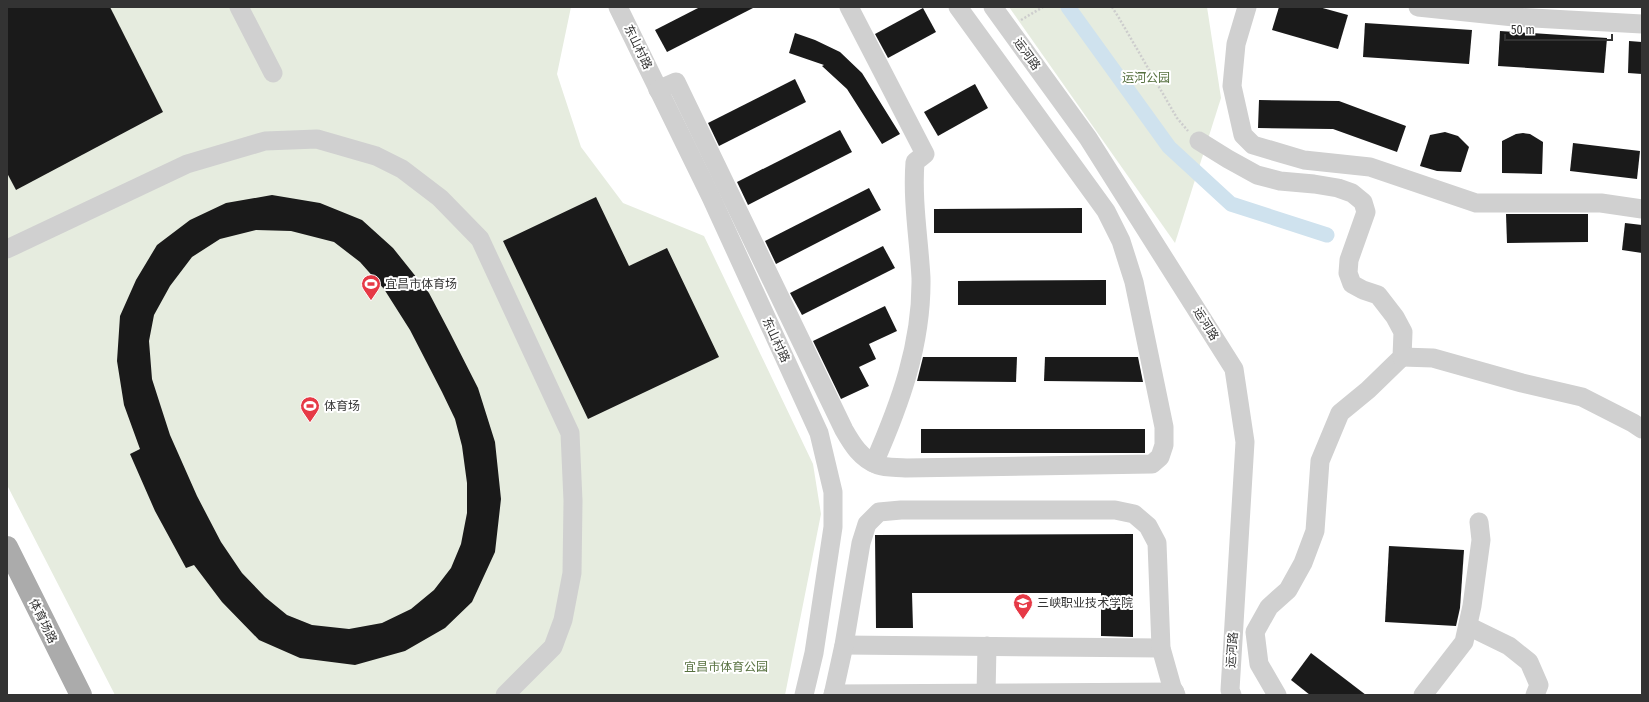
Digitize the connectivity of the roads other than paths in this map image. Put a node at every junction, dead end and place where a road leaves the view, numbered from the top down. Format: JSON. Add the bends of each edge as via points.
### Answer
{"nodes":[{"id":1,"x":239,"y":7,"type":"edge"},
{"id":2,"x":618,"y":7,"type":"edge"},
{"id":3,"x":849,"y":7,"type":"edge"},
{"id":4,"x":958,"y":7,"type":"edge"},
{"id":5,"x":993,"y":7,"type":"edge"},
{"id":6,"x":1247,"y":7,"type":"edge"},
{"id":7,"x":1418,"y":7,"type":"edge"},
{"id":8,"x":1642,"y":24,"type":"edge"},
{"id":9,"x":273,"y":73,"type":"dead end"},
{"id":10,"x":658,"y":90,"type":"junction"},
{"id":11,"x":1199,"y":141,"type":"road end"},
{"id":12,"x":1642,"y":209,"type":"edge"},
{"id":13,"x":7,"y":249,"type":"edge"},
{"id":14,"x":1402,"y":357,"type":"junction"},
{"id":15,"x":1642,"y":429,"type":"edge"},
{"id":16,"x":874,"y":463,"type":"junction"},
{"id":17,"x":1479,"y":522,"type":"dead end"},
{"id":18,"x":7,"y":547,"type":"edge"},
{"id":19,"x":7,"y":576,"type":"edge"},
{"id":20,"x":1468,"y":626,"type":"junction"},
{"id":21,"x":844,"y":645,"type":"junction"},
{"id":22,"x":987,"y":646,"type":"junction"},
{"id":23,"x":1161,"y":648,"type":"junction"},
{"id":24,"x":1175,"y":693,"type":"edge"},
{"id":25,"x":833,"y":694,"type":"edge"},
{"id":26,"x":986,"y":694,"type":"edge"},
{"id":27,"x":69,"y":695,"type":"edge"},
{"id":28,"x":81,"y":695,"type":"edge"},
{"id":29,"x":505,"y":695,"type":"edge"},
{"id":30,"x":804,"y":695,"type":"edge"},
{"id":31,"x":1232,"y":695,"type":"edge"},
{"id":32,"x":1277,"y":695,"type":"edge"},
{"id":33,"x":1423,"y":695,"type":"edge"},
{"id":34,"x":1535,"y":695,"type":"edge"}],
"edges":[{"from":1,"to":9,"type":"street"},
{"from":2,"to":10,"type":"street","name":"东山村路"},
{"from":3,"to":16,"type":"street","via":[[925,154],[915,162],[914,182],[921,279],[920,317],[909,374],[892,423]]},
{"from":4,"to":16,"type":"street","via":[[1106,211],[1121,241],[1134,282],[1148,343],[1164,427],[1164,445],[1160,457],[1152,464],[906,468],[879,466]]},
{"from":5,"to":31,"type":"street","name":"运河路","via":[[1088,138],[1234,369],[1245,442],[1230,690]]},
{"from":6,"to":12,"type":"street","via":[[1236,44],[1232,86],[1243,134],[1253,145],[1304,160],[1370,168],[1476,203],[1601,203]]},
{"from":7,"to":8,"type":"street","via":[[1514,17]]},
{"from":10,"to":16,"type":"street","via":[[676,82],[844,430],[863,457]]},
{"from":10,"to":30,"type":"street","name":"东山村路","via":[[711,197],[819,433],[834,492],[834,527],[814,653]]},
{"from":11,"to":14,"type":"street","via":[[1256,175],[1280,181],[1338,188],[1352,193],[1363,202],[1366,212],[1349,260],[1348,273],[1352,284],[1378,295],[1395,317],[1403,332]]},
{"from":13,"to":29,"type":"street","via":[[187,164],[265,141],[317,139],[376,156],[402,169],[440,198],[480,239],[570,433],[573,501],[572,573],[563,620],[554,647]]},
{"from":14,"to":15,"type":"street","via":[[1433,358],[1582,397]]},
{"from":14,"to":32,"type":"street","via":[[1340,413],[1320,461],[1315,531],[1303,563],[1288,590],[1269,606],[1255,632],[1259,664]]},
{"from":17,"to":20,"type":"street","via":[[1481,540]]},
{"from":18,"to":28,"type":"main road","name":"体育场路"},
{"from":19,"to":27,"type":"main road","name":"体育场路"},
{"from":20,"to":33,"type":"street","via":[[1464,642]]},
{"from":20,"to":34,"type":"street","via":[[1509,646],[1529,662],[1539,684]]},
{"from":21,"to":22,"type":"street"},
{"from":21,"to":23,"type":"street","via":[[861,542],[867,524],[879,512],[1115,510],[1134,514],[1148,526],[1157,542]]},
{"from":21,"to":25,"type":"street"},
{"from":22,"to":23,"type":"street"},
{"from":22,"to":26,"type":"street"},
{"from":23,"to":24,"type":"street"},
{"from":24,"to":26,"type":"street"},
{"from":25,"to":26,"type":"street"}]}
